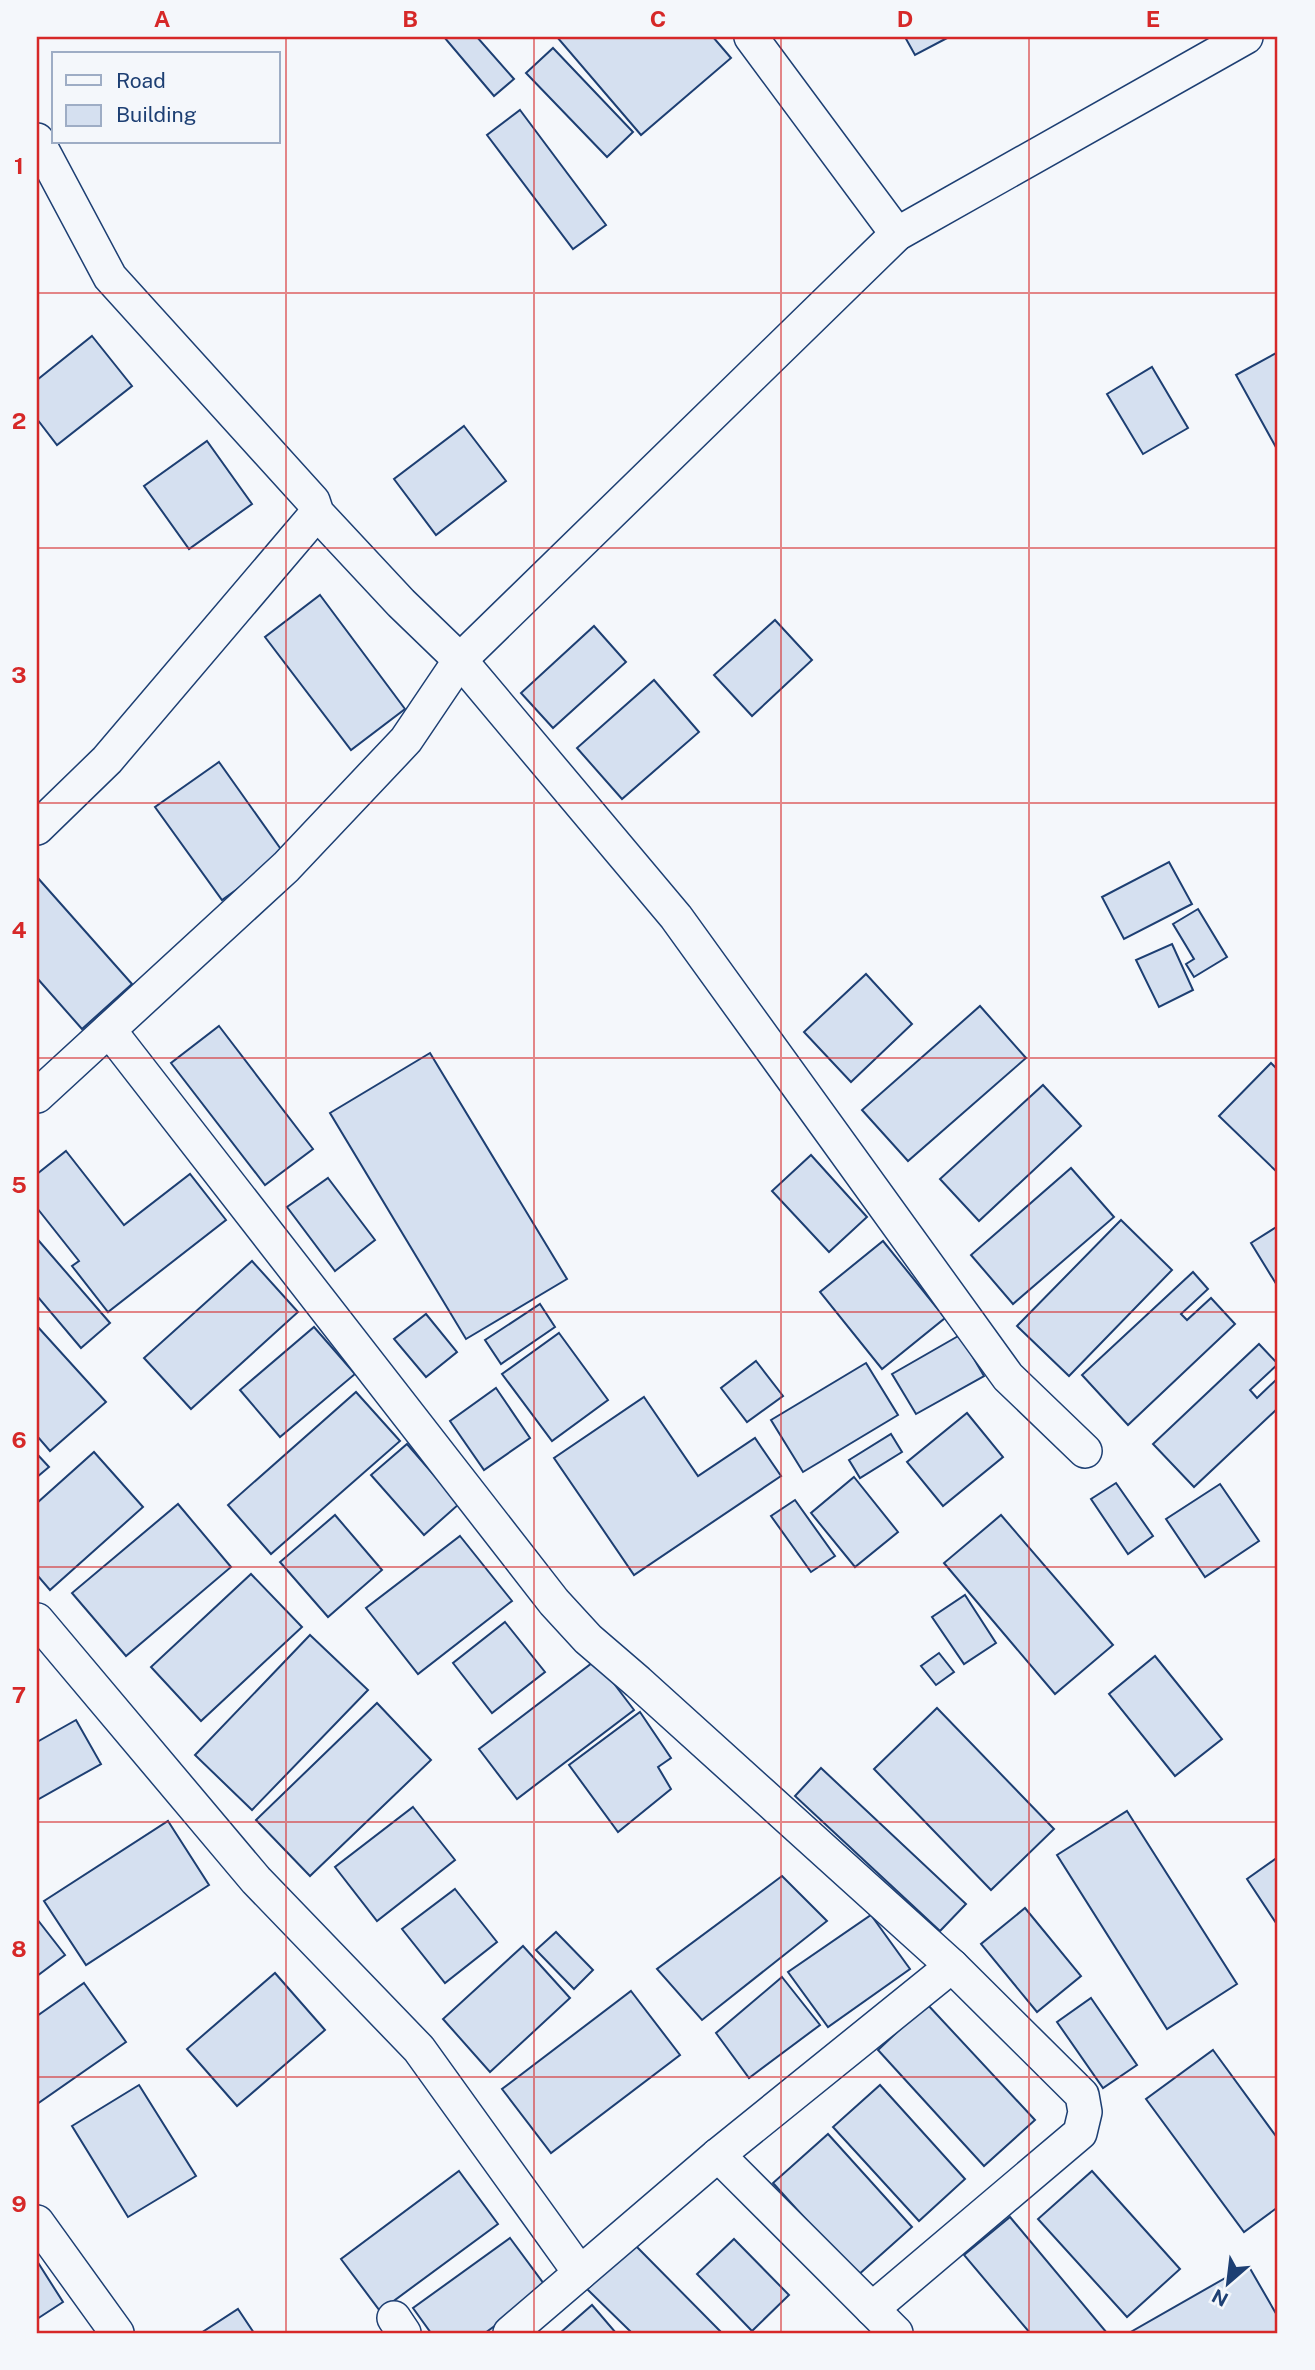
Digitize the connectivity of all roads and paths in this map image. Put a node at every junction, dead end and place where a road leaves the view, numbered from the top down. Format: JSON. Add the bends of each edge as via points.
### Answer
{"nodes":[{"id":1,"x":751,"y":37,"type":"edge"},
{"id":2,"x":1246,"y":37,"type":"edge"},
{"id":3,"x":37,"y":140,"type":"edge"},
{"id":4,"x":897,"y":234,"type":"junction"},
{"id":5,"x":317,"y":513,"type":"junction"},
{"id":6,"x":460,"y":660,"type":"junction"},
{"id":7,"x":37,"y":828,"type":"edge"},
{"id":8,"x":108,"y":1030,"type":"junction"},
{"id":9,"x":37,"y":1096,"type":"edge"},
{"id":10,"x":1085,"y":1451,"type":"dead end"},
{"id":11,"x":37,"y":1620,"type":"edge"},
{"id":12,"x":952,"y":1966,"type":"junction"},
{"id":13,"x":718,"y":2155,"type":"junction"},
{"id":14,"x":37,"y":2222,"type":"edge"},
{"id":15,"x":580,"y":2273,"type":"junction"},
{"id":16,"x":872,"y":2309,"type":"junction"},
{"id":17,"x":117,"y":2333,"type":"edge"},
{"id":18,"x":510,"y":2333,"type":"edge"},
{"id":19,"x":896,"y":2333,"type":"edge"}],
"edges":[{"from":1,"to":4,"type":"street"},
{"from":2,"to":4,"type":"street"},
{"from":3,"to":5,"type":"street","via":[[110,277],[313,501]]},
{"from":4,"to":6,"type":"street"},
{"from":5,"to":6,"type":"street"},
{"from":5,"to":7,"type":"street","via":[[107,760]]},
{"from":6,"to":8,"type":"street","via":[[406,740],[286,867]]},
{"from":6,"to":10,"type":"street","via":[[676,917],[1008,1377]]},
{"from":8,"to":9,"type":"street"},
{"from":8,"to":12,"type":"street","via":[[554,1602],[588,1639]]},
{"from":11,"to":15,"type":"street","via":[[257,1880],[419,2049]]},
{"from":12,"to":13,"type":"street"},
{"from":12,"to":16,"type":"street","via":[[1082,2095],[1085,2112],[1080,2133]]},
{"from":13,"to":15,"type":"street"},
{"from":13,"to":16,"type":"street"},
{"from":14,"to":17,"type":"street"},
{"from":15,"to":18,"type":"street"},
{"from":16,"to":19,"type":"street"}]}
